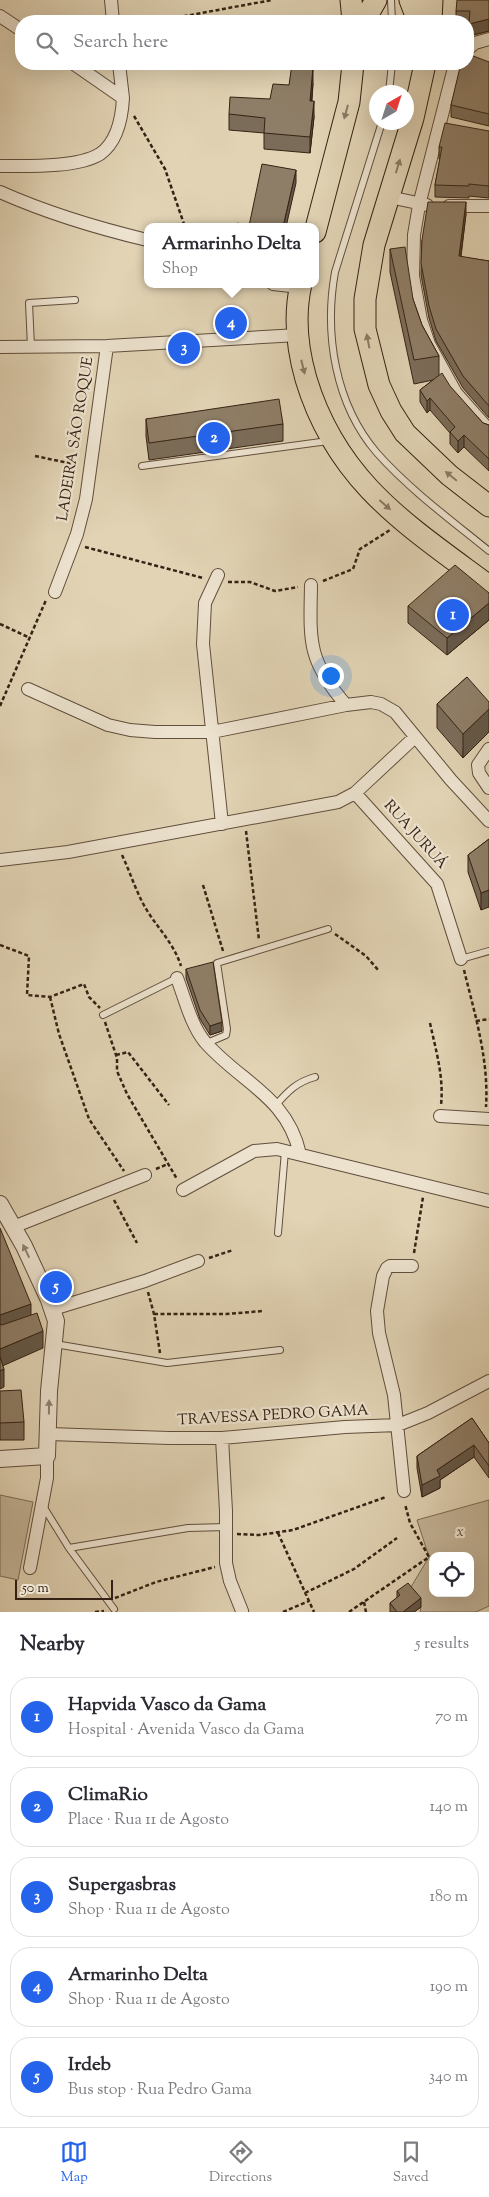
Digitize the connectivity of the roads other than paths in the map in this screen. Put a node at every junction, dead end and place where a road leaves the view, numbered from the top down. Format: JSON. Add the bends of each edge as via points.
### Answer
{"nodes":[{"id":1,"x":111,"y":0,"type":"edge"},
{"id":2,"x":351,"y":0,"type":"edge"},
{"id":3,"x":376,"y":0,"type":"edge"},
{"id":4,"x":391,"y":0,"type":"edge"},
{"id":5,"x":410,"y":0,"type":"edge"},
{"id":6,"x":432,"y":0,"type":"edge"},
{"id":7,"x":112,"y":15,"type":"edge"},
{"id":8,"x":352,"y":15,"type":"edge"},
{"id":9,"x":367,"y":15,"type":"edge"},
{"id":10,"x":392,"y":15,"type":"edge"},
{"id":11,"x":416,"y":15,"type":"edge"},
{"id":12,"x":431,"y":15,"type":"edge"},
{"id":13,"x":0,"y":16,"type":"edge"},
{"id":14,"x":15,"y":26,"type":"edge"},
{"id":15,"x":489,"y":39,"type":"edge"},
{"id":16,"x":474,"y":44,"type":"edge"},
{"id":17,"x":82,"y":70,"type":"edge"},
{"id":18,"x":120,"y":70,"type":"edge"},
{"id":19,"x":352,"y":70,"type":"edge"},
{"id":20,"x":391,"y":70,"type":"edge"},
{"id":21,"x":424,"y":70,"type":"edge"},
{"id":22,"x":453,"y":70,"type":"edge"},
{"id":23,"x":390,"y":85,"type":"edge"},
{"id":24,"x":122,"y":98,"type":"junction"},
{"id":25,"x":379,"y":130,"type":"edge"},
{"id":26,"x":0,"y":166,"type":"edge"},
{"id":27,"x":0,"y":192,"type":"edge"},
{"id":28,"x":389,"y":197,"type":"junction"},
{"id":29,"x":419,"y":204,"type":"junction"},
{"id":30,"x":489,"y":206,"type":"edge"},
{"id":31,"x":317,"y":223,"type":"edge"},
{"id":32,"x":144,"y":239,"type":"edge"},
{"id":33,"x":301,"y":288,"type":"edge"},
{"id":34,"x":75,"y":300,"type":"dead end"},
{"id":35,"x":298,"y":335,"type":"junction"},
{"id":36,"x":107,"y":346,"type":"junction"},
{"id":37,"x":0,"y":347,"type":"edge"},
{"id":38,"x":31,"y":347,"type":"junction"},
{"id":39,"x":489,"y":430,"type":"edge"},
{"id":40,"x":332,"y":441,"type":"junction"},
{"id":41,"x":142,"y":466,"type":"dead end"},
{"id":42,"x":489,"y":506,"type":"edge"},
{"id":43,"x":489,"y":551,"type":"edge"},
{"id":44,"x":218,"y":575,"type":"dead end"},
{"id":45,"x":312,"y":585,"type":"dead end"},
{"id":46,"x":489,"y":586,"type":"edge"},
{"id":47,"x":55,"y":592,"type":"road end"},
{"id":48,"x":28,"y":689,"type":"dead end"},
{"id":49,"x":346,"y":705,"type":"junction"},
{"id":50,"x":212,"y":732,"type":"junction"},
{"id":51,"x":415,"y":737,"type":"junction"},
{"id":52,"x":489,"y":749,"type":"edge"},
{"id":53,"x":489,"y":788,"type":"edge"},
{"id":54,"x":355,"y":793,"type":"junction"},
{"id":55,"x":489,"y":821,"type":"edge"},
{"id":56,"x":222,"y":824,"type":"junction"},
{"id":57,"x":0,"y":851,"type":"edge"},
{"id":58,"x":18,"y":857,"type":"junction"},
{"id":59,"x":0,"y":860,"type":"edge"},
{"id":60,"x":328,"y":929,"type":"road end"},
{"id":61,"x":489,"y":951,"type":"edge"},
{"id":62,"x":461,"y":959,"type":"joint"},
{"id":63,"x":177,"y":978,"type":"joint"},
{"id":64,"x":103,"y":1015,"type":"road end"},
{"id":65,"x":207,"y":1043,"type":"junction"},
{"id":66,"x":315,"y":1077,"type":"dead end"},
{"id":67,"x":276,"y":1105,"type":"junction"},
{"id":68,"x":440,"y":1116,"type":"road end"},
{"id":69,"x":487,"y":1119,"type":"edge"},
{"id":70,"x":285,"y":1151,"type":"junction"},
{"id":71,"x":300,"y":1154,"type":"junction"},
{"id":72,"x":144,"y":1175,"type":"dead end"},
{"id":73,"x":183,"y":1190,"type":"road end"},
{"id":74,"x":489,"y":1201,"type":"edge"},
{"id":75,"x":1,"y":1208,"type":"edge"},
{"id":76,"x":13,"y":1227,"type":"junction"},
{"id":77,"x":278,"y":1233,"type":"dead end"},
{"id":78,"x":198,"y":1261,"type":"road end"},
{"id":79,"x":412,"y":1266,"type":"road end"},
{"id":80,"x":52,"y":1316,"type":"junction"},
{"id":81,"x":55,"y":1344,"type":"junction"},
{"id":82,"x":280,"y":1350,"type":"dead end"},
{"id":83,"x":489,"y":1381,"type":"edge"},
{"id":84,"x":398,"y":1425,"type":"junction"},
{"id":85,"x":49,"y":1434,"type":"junction"},
{"id":86,"x":222,"y":1438,"type":"junction"},
{"id":87,"x":47,"y":1456,"type":"junction"},
{"id":88,"x":0,"y":1460,"type":"edge"},
{"id":89,"x":404,"y":1491,"type":"road end"},
{"id":90,"x":43,"y":1506,"type":"junction"},
{"id":91,"x":226,"y":1530,"type":"junction"},
{"id":92,"x":69,"y":1548,"type":"junction"},
{"id":93,"x":30,"y":1568,"type":"dead end"},
{"id":94,"x":114,"y":1609,"type":"dead end"},
{"id":95,"x":242,"y":1610,"type":"dead end"}],
"edges":[{"from":1,"to":7,"type":"street"},
{"from":2,"to":8,"type":"main road"},
{"from":3,"to":9,"type":"main road"},
{"from":4,"to":10,"type":"lane"},
{"from":5,"to":11,"type":"main road"},
{"from":6,"to":12,"type":"main road"},
{"from":13,"to":14,"type":"street"},
{"from":15,"to":16,"type":"street"},
{"from":17,"to":24,"type":"street"},
{"from":18,"to":24,"type":"street"},
{"from":19,"to":31,"type":"main road","one_way":true,"via":[[349,102]]},
{"from":20,"to":23,"type":"lane"},
{"from":28,"to":21,"type":"main road","one_way":true},
{"from":22,"to":29,"type":"street"},
{"from":24,"to":26,"type":"street","via":[[122,117],[117,131],[101,153],[85,160]]},
{"from":25,"to":43,"type":"lane","via":[[340,253],[331,295],[331,346],[337,374],[347,402],[376,451],[421,495]]},
{"from":27,"to":32,"type":"street","via":[[104,230]]},
{"from":28,"to":29,"type":"street"},
{"from":42,"to":28,"type":"main road","one_way":true,"via":[[449,475],[406,433],[379,385],[366,329],[365,299],[374,245]]},
{"from":29,"to":30,"type":"street"},
{"from":29,"to":39,"type":"street","via":[[413,276],[429,344],[456,393]]},
{"from":33,"to":35,"type":"main road"},
{"from":34,"to":38,"type":"lane","via":[[29,303]]},
{"from":35,"to":36,"type":"street"},
{"from":35,"to":40,"type":"main road","one_way":true,"via":[[310,390]]},
{"from":36,"to":38,"type":"street"},
{"from":36,"to":47,"type":"street","name":"LADEIRA SÃO ROQUE","via":[[77,534]]},
{"from":37,"to":38,"type":"street"},
{"from":40,"to":41,"type":"lane"},
{"from":40,"to":46,"type":"main road","one_way":true,"via":[[360,480],[404,521]]},
{"from":44,"to":50,"type":"street","via":[[205,603],[203,623]]},
{"from":45,"to":49,"type":"street","via":[[311,641],[314,654],[328,685]]},
{"from":48,"to":50,"type":"street","via":[[88,717],[130,730]]},
{"from":49,"to":50,"type":"street"},
{"from":49,"to":51,"type":"street","via":[[381,704],[395,712]]},
{"from":50,"to":56,"type":"street"},
{"from":51,"to":54,"type":"street"},
{"from":51,"to":55,"type":"street"},
{"from":52,"to":53,"type":"street","via":[[478,765],[479,773]]},
{"from":54,"to":56,"type":"street","via":[[319,807]]},
{"from":54,"to":62,"type":"street","name":"RUA JURUÁ","via":[[437,884]]},
{"from":56,"to":58,"type":"street","via":[[68,852]]},
{"from":57,"to":58,"type":"street"},
{"from":58,"to":59,"type":"street"},
{"from":60,"to":65,"type":"lane","via":[[217,963],[227,1029],[226,1035]]},
{"from":61,"to":62,"type":"lane"},
{"from":63,"to":64,"type":"lane"},
{"from":63,"to":65,"type":"street","via":[[194,1023]]},
{"from":65,"to":67,"type":"street"},
{"from":66,"to":67,"type":"lane","via":[[292,1087]]},
{"from":67,"to":71,"type":"street","via":[[291,1125]]},
{"from":68,"to":69,"type":"street"},
{"from":70,"to":71,"type":"street"},
{"from":70,"to":73,"type":"street","via":[[254,1151]]},
{"from":70,"to":77,"type":"lane"},
{"from":71,"to":74,"type":"street"},
{"from":72,"to":76,"type":"street"},
{"from":75,"to":76,"type":"street"},
{"from":80,"to":76,"type":"street","one_way":true},
{"from":78,"to":80,"type":"street"},
{"from":79,"to":84,"type":"street","via":[[386,1268],[377,1311]]},
{"from":80,"to":81,"type":"street"},
{"from":81,"to":82,"type":"lane","via":[[178,1363]]},
{"from":85,"to":81,"type":"street","one_way":true,"via":[[49,1391]]},
{"from":83,"to":84,"type":"street","name":"TRAVESSA PEDRO GAMA"},
{"from":84,"to":86,"type":"street","name":"TRAVESSA PEDRO GAMA"},
{"from":84,"to":89,"type":"street"},
{"from":85,"to":86,"type":"street","name":"TRAVESSA PEDRO GAMA"},
{"from":85,"to":87,"type":"street"},
{"from":86,"to":91,"type":"street"},
{"from":87,"to":88,"type":"street"},
{"from":87,"to":90,"type":"street"},
{"from":90,"to":92,"type":"lane"},
{"from":90,"to":93,"type":"street"},
{"from":91,"to":92,"type":"lane","via":[[188,1528]]},
{"from":91,"to":95,"type":"street","via":[[226,1564]]},
{"from":92,"to":94,"type":"lane"}]}
